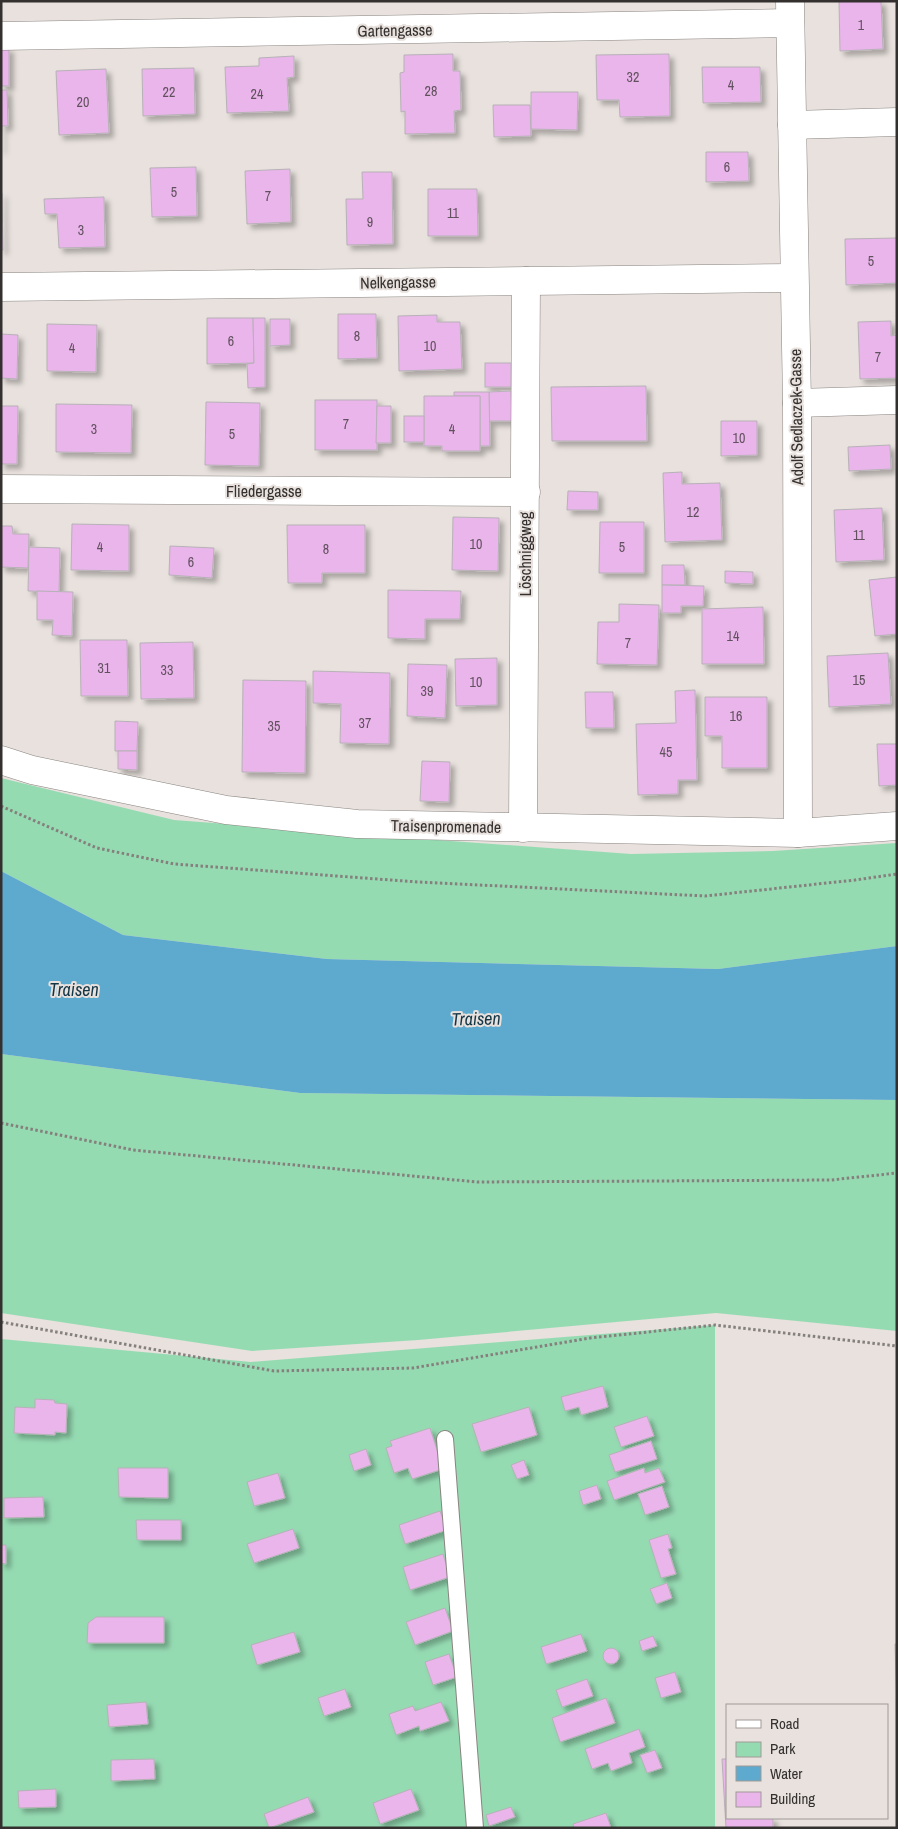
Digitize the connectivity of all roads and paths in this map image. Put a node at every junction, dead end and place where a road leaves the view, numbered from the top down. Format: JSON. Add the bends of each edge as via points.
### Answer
{"nodes":[{"id":1,"x":790,"y":12,"type":"edge"},
{"id":2,"x":1,"y":36,"type":"edge"},
{"id":3,"x":897,"y":122,"type":"edge"},
{"id":4,"x":792,"y":125,"type":"junction"},
{"id":5,"x":794,"y":278,"type":"junction"},
{"id":6,"x":526,"y":281,"type":"junction"},
{"id":7,"x":1,"y":287,"type":"edge"},
{"id":8,"x":897,"y":400,"type":"edge"},
{"id":9,"x":797,"y":403,"type":"junction"},
{"id":10,"x":1,"y":489,"type":"edge"},
{"id":11,"x":526,"y":492,"type":"junction"},
{"id":12,"x":1,"y":760,"type":"edge"},
{"id":13,"x":1,"y":806,"type":"edge"},
{"id":14,"x":897,"y":826,"type":"edge"},
{"id":15,"x":524,"y":828,"type":"junction"},
{"id":16,"x":798,"y":833,"type":"junction"},
{"id":17,"x":897,"y":874,"type":"edge"},
{"id":18,"x":1,"y":1123,"type":"edge"},
{"id":19,"x":897,"y":1173,"type":"edge"},
{"id":20,"x":1,"y":1322,"type":"edge"},
{"id":21,"x":897,"y":1346,"type":"edge"},
{"id":22,"x":445,"y":1439,"type":"dead end"},
{"id":23,"x":475,"y":1828,"type":"edge"}],
"edges":[{"from":1,"to":2,"type":"street","name":"Gartengasse"},
{"from":1,"to":4,"type":"street","name":"Adolf Sedlaczek-Gasse"},
{"from":3,"to":4,"type":"street"},
{"from":4,"to":5,"type":"street","name":"Adolf Sedlaczek-Gasse"},
{"from":5,"to":6,"type":"street","name":"Nelkengasse"},
{"from":5,"to":9,"type":"street","name":"Adolf Sedlaczek-Gasse"},
{"from":6,"to":7,"type":"street","name":"Nelkengasse"},
{"from":6,"to":11,"type":"street","name":"Löschniggweg"},
{"from":8,"to":9,"type":"street"},
{"from":9,"to":16,"type":"street","name":"Adolf Sedlaczek-Gasse"},
{"from":10,"to":11,"type":"street","name":"Fliedergasse"},
{"from":11,"to":15,"type":"street","name":"Löschniggweg"},
{"from":12,"to":15,"type":"street","name":"Traisenpromenade","via":[[32,770],[226,810],[357,824]]},
{"from":13,"to":17,"type":"path","via":[[98,848],[174,864],[418,882],[705,896]]},
{"from":14,"to":16,"type":"street","name":"Traisenpromenade"},
{"from":15,"to":16,"type":"street","name":"Traisenpromenade"},
{"from":18,"to":19,"type":"path","via":[[133,1150],[477,1182],[831,1180]]},
{"from":20,"to":21,"type":"path","via":[[274,1371],[413,1368],[590,1338],[715,1325]]},
{"from":22,"to":23,"type":"lane"}]}
